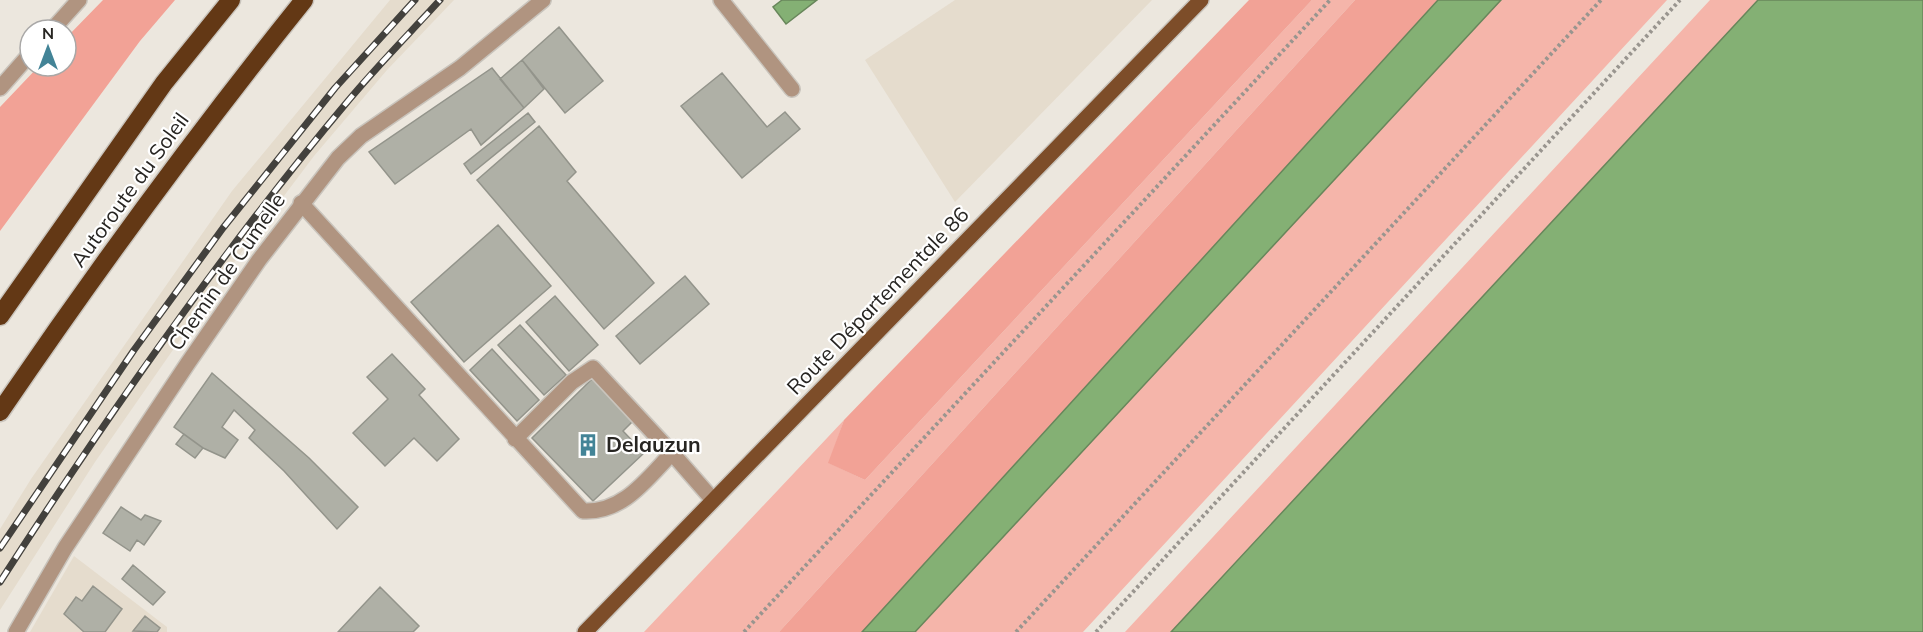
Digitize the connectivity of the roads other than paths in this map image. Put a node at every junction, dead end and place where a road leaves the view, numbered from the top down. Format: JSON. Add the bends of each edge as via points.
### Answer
{"nodes":[{"id":1,"x":79,"y":0,"type":"edge"},
{"id":2,"x":231,"y":0,"type":"edge"},
{"id":3,"x":304,"y":0,"type":"edge"},
{"id":4,"x":543,"y":0,"type":"edge"},
{"id":5,"x":721,"y":0,"type":"edge"},
{"id":6,"x":1201,"y":0,"type":"edge"},
{"id":7,"x":63,"y":18,"type":"edge"},
{"id":8,"x":18,"y":68,"type":"edge"},
{"id":9,"x":0,"y":88,"type":"edge"},
{"id":10,"x":792,"y":89,"type":"dead end"},
{"id":11,"x":301,"y":203,"type":"junction"},
{"id":12,"x":0,"y":316,"type":"edge"},
{"id":13,"x":0,"y":412,"type":"edge"},
{"id":14,"x":515,"y":439,"type":"junction"},
{"id":15,"x":672,"y":453,"type":"junction"},
{"id":16,"x":713,"y":500,"type":"junction"},
{"id":17,"x":16,"y":632,"type":"edge"},
{"id":18,"x":585,"y":632,"type":"edge"}],
"edges":[{"from":1,"to":7,"type":"street"},
{"from":2,"to":12,"type":"highway","name":"Autoroute du Soleil","via":[[164,83]]},
{"from":3,"to":13,"type":"highway","name":"Autoroute du Soleil","via":[[133,222]]},
{"from":4,"to":11,"type":"street","name":"Chemin de Cumelle","via":[[460,68],[361,136]]},
{"from":5,"to":10,"type":"street"},
{"from":6,"to":16,"type":"main road","name":"Route Départementale 86"},
{"from":8,"to":9,"type":"street"},
{"from":11,"to":14,"type":"street"},
{"from":11,"to":17,"type":"street","name":"Chemin de Cumelle","via":[[65,548]]},
{"from":14,"to":15,"type":"street","via":[[583,511],[601,512],[631,495]]},
{"from":14,"to":15,"type":"street","via":[[572,382],[593,368]]},
{"from":15,"to":16,"type":"street"},
{"from":16,"to":18,"type":"main road","name":"Route Départementale 86"}]}
